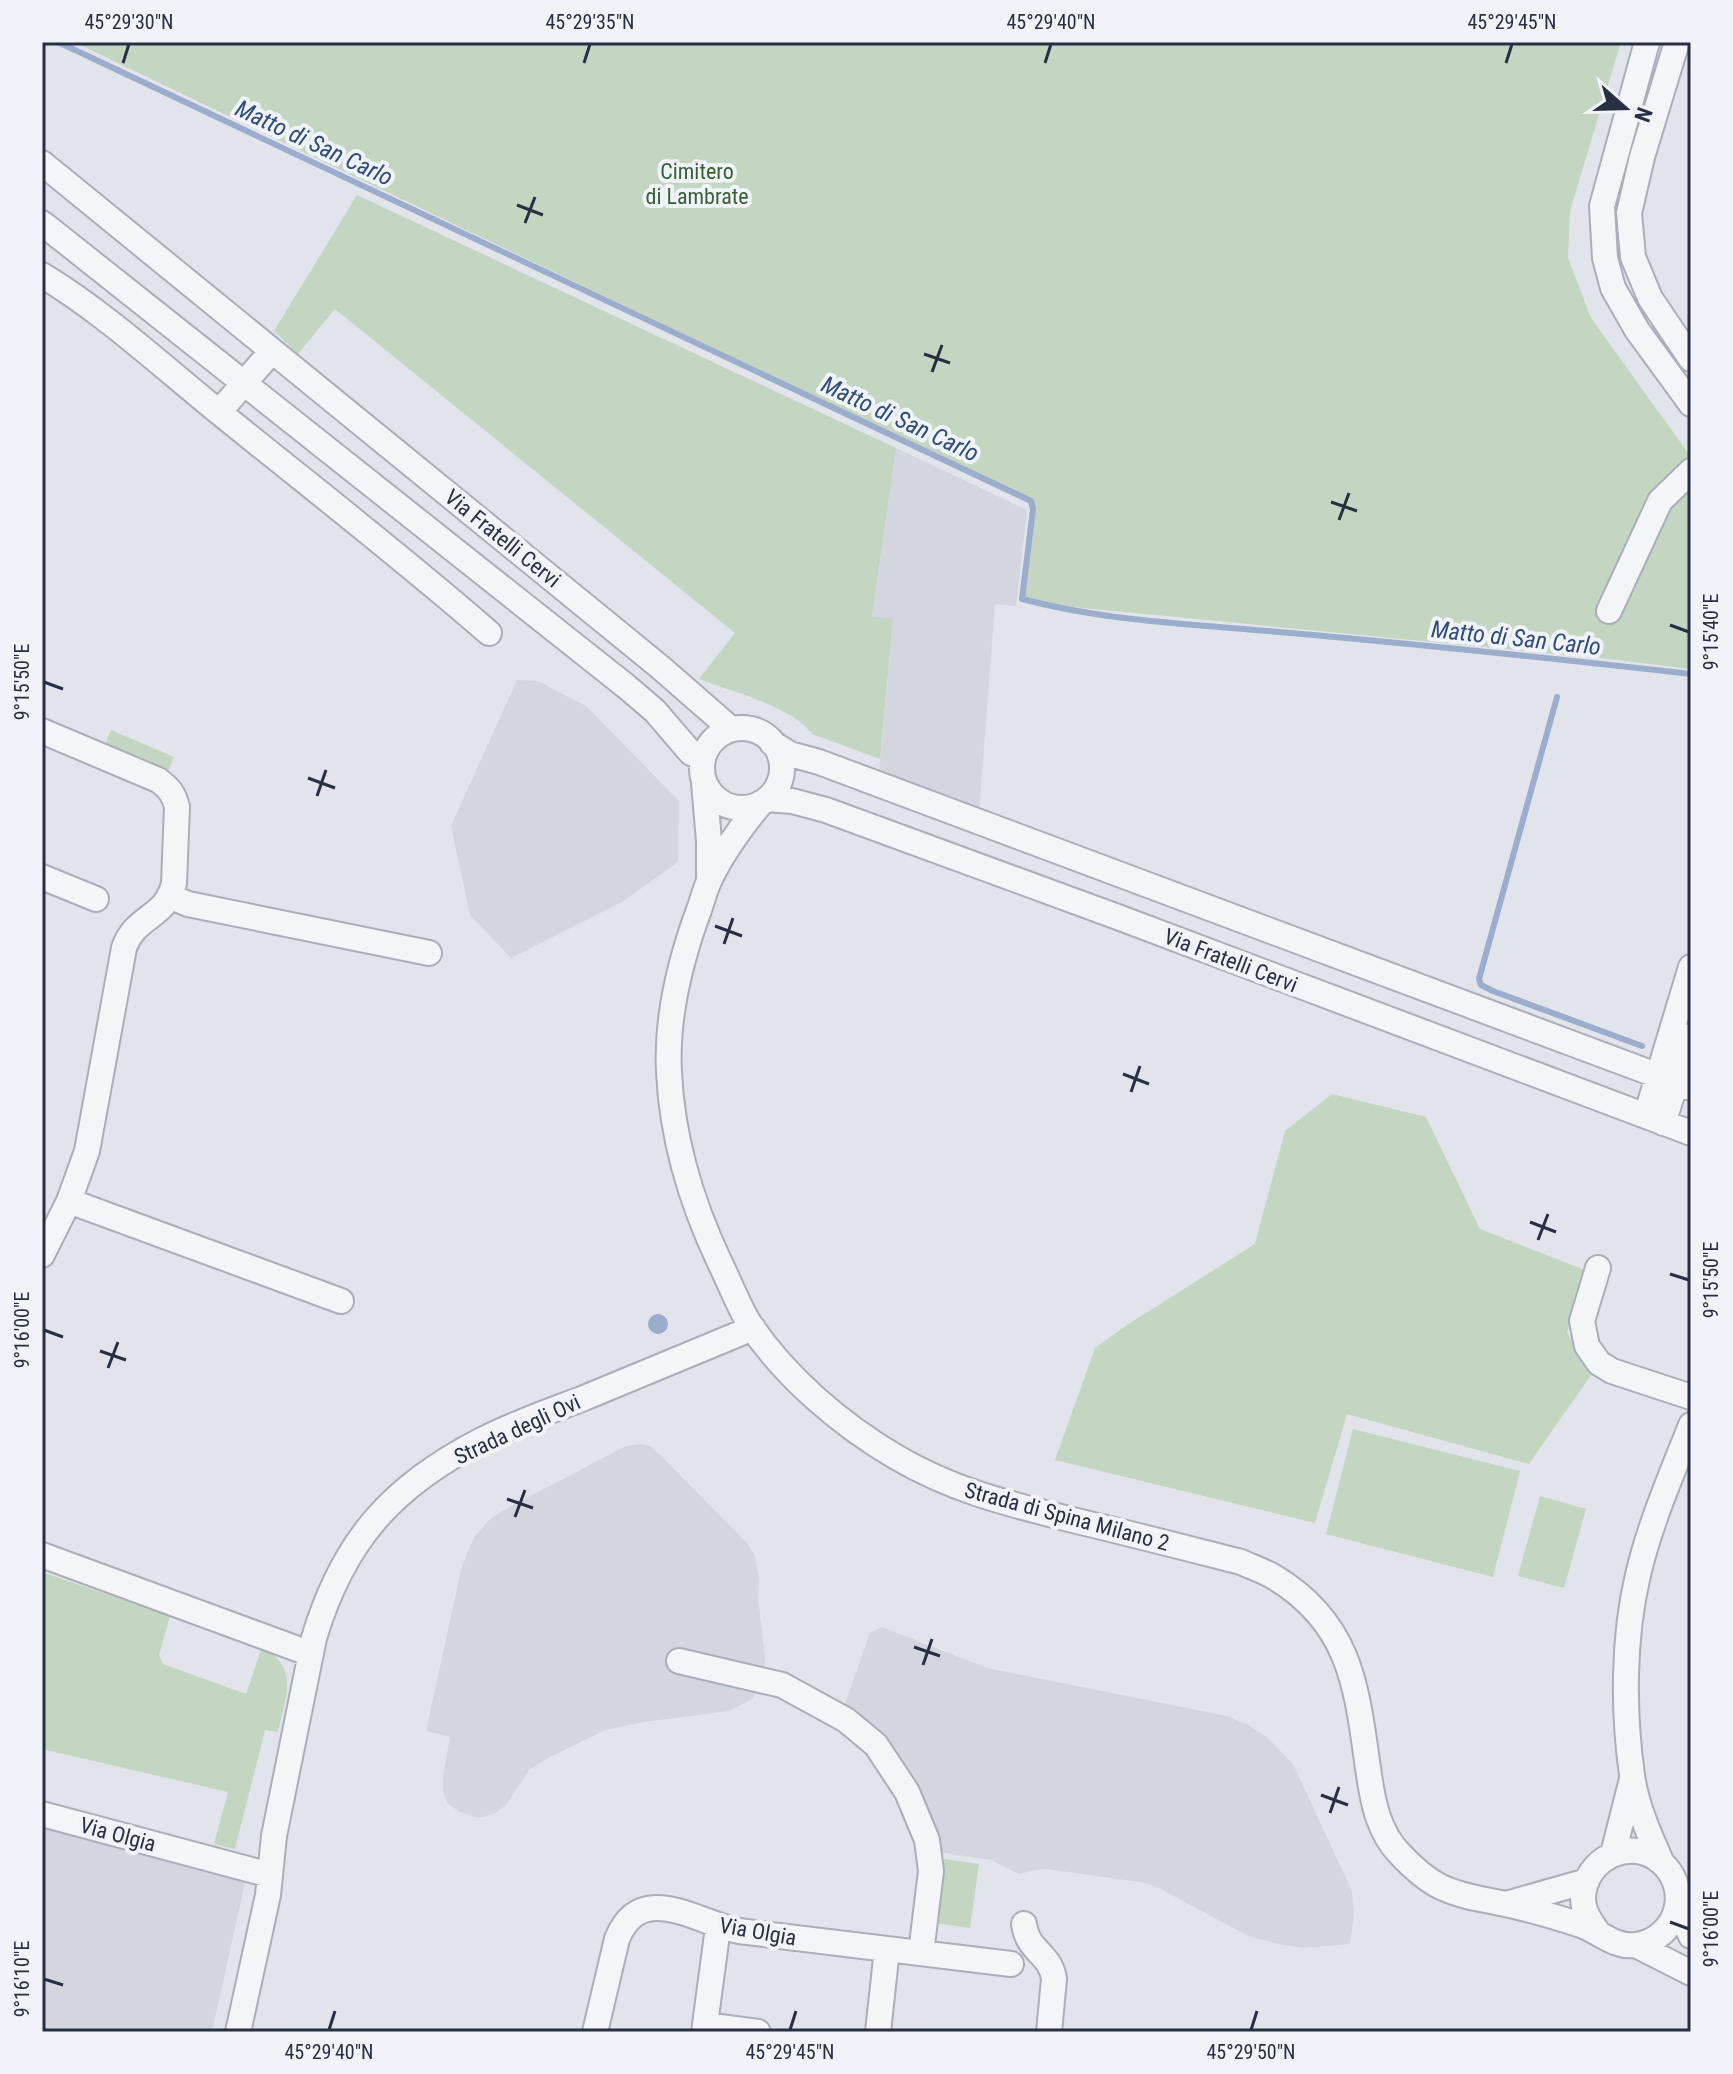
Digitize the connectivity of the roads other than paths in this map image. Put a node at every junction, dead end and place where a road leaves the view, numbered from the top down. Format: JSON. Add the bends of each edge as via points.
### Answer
{"nodes":[{"id":1,"x":1647,"y":42,"type":"edge"},
{"id":2,"x":1677,"y":42,"type":"edge"},
{"id":3,"x":42,"y":163,"type":"edge"},
{"id":4,"x":42,"y":223,"type":"edge"},
{"id":5,"x":42,"y":275,"type":"edge"},
{"id":6,"x":272,"y":351,"type":"junction"},
{"id":7,"x":1691,"y":359,"type":"edge"},
{"id":8,"x":244,"y":383,"type":"junction"},
{"id":9,"x":1691,"y":404,"type":"edge"},
{"id":10,"x":219,"y":412,"type":"junction"},
{"id":11,"x":1691,"y":471,"type":"edge"},
{"id":12,"x":464,"y":557,"type":"junction"},
{"id":13,"x":436,"y":586,"type":"junction"},
{"id":14,"x":1609,"y":611,"type":"dead end"},
{"id":15,"x":489,"y":633,"type":"dead end"},
{"id":16,"x":731,"y":729,"type":"junction"},
{"id":17,"x":42,"y":731,"type":"edge"},
{"id":18,"x":772,"y":743,"type":"junction"},
{"id":19,"x":703,"y":758,"type":"junction"},
{"id":20,"x":704,"y":783,"type":"junction"},
{"id":21,"x":764,"y":801,"type":"junction"},
{"id":22,"x":42,"y":877,"type":"edge"},
{"id":23,"x":709,"y":880,"type":"junction"},
{"id":24,"x":170,"y":895,"type":"junction"},
{"id":25,"x":96,"y":899,"type":"dead end"},
{"id":26,"x":429,"y":953,"type":"dead end"},
{"id":27,"x":1691,"y":967,"type":"edge"},
{"id":28,"x":1691,"y":1036,"type":"edge"},
{"id":29,"x":1675,"y":1082,"type":"edge"},
{"id":30,"x":1654,"y":1119,"type":"junction"},
{"id":31,"x":1691,"y":1133,"type":"edge"},
{"id":32,"x":69,"y":1201,"type":"junction"},
{"id":33,"x":42,"y":1255,"type":"edge"},
{"id":34,"x":1598,"y":1268,"type":"dead end"},
{"id":35,"x":341,"y":1301,"type":"dead end"},
{"id":36,"x":753,"y":1328,"type":"junction"},
{"id":37,"x":1691,"y":1397,"type":"edge"},
{"id":38,"x":1691,"y":1425,"type":"edge"},
{"id":39,"x":42,"y":1555,"type":"edge"},
{"id":40,"x":311,"y":1654,"type":"junction"},
{"id":41,"x":679,"y":1661,"type":"dead end"},
{"id":42,"x":1632,"y":1776,"type":"junction"},
{"id":43,"x":42,"y":1814,"type":"edge"},
{"id":44,"x":1613,"y":1854,"type":"junction"},
{"id":45,"x":1661,"y":1861,"type":"junction"},
{"id":46,"x":270,"y":1875,"type":"junction"},
{"id":47,"x":1587,"y":1881,"type":"junction"},
{"id":48,"x":1506,"y":1904,"type":"junction"},
{"id":49,"x":1678,"y":1905,"type":"junction"},
{"id":50,"x":1024,"y":1924,"type":"dead end"},
{"id":51,"x":718,"y":1927,"type":"junction"},
{"id":52,"x":1597,"y":1931,"type":"junction"},
{"id":53,"x":1691,"y":1936,"type":"edge"},
{"id":54,"x":1636,"y":1945,"type":"junction"},
{"id":55,"x":887,"y":1949,"type":"junction"},
{"id":56,"x":921,"y":1953,"type":"junction"},
{"id":57,"x":1011,"y":1964,"type":"dead end"},
{"id":58,"x":1691,"y":1973,"type":"edge"},
{"id":59,"x":704,"y":2029,"type":"edge"},
{"id":60,"x":238,"y":2032,"type":"edge"},
{"id":61,"x":595,"y":2032,"type":"edge"},
{"id":62,"x":758,"y":2032,"type":"edge"},
{"id":63,"x":878,"y":2032,"type":"edge"},
{"id":64,"x":1049,"y":2032,"type":"edge"}],
"edges":[{"from":1,"to":9,"type":"street","via":[[1602,206],[1605,258],[1613,288],[1637,330]]},
{"from":2,"to":7,"type":"street","via":[[1629,213],[1633,257],[1650,298]]},
{"from":3,"to":6,"type":"street","name":"Via Fratelli Cervi"},
{"from":4,"to":8,"type":"street","name":"Via Fratelli Cervi"},
{"from":5,"to":10,"type":"street"},
{"from":6,"to":8,"type":"street"},
{"from":6,"to":16,"type":"street","name":"Via Fratelli Cervi","via":[[523,545]]},
{"from":8,"to":10,"type":"street"},
{"from":8,"to":12,"type":"street","name":"Via Fratelli Cervi"},
{"from":10,"to":13,"type":"street"},
{"from":11,"to":14,"type":"street","via":[[1660,501]]},
{"from":12,"to":13,"type":"street","name":"Via Fratelli Cervi"},
{"from":12,"to":19,"type":"street","name":"Via Fratelli Cervi","via":[[627,687],[691,753]]},
{"from":13,"to":15,"type":"street"},
{"from":16,"to":18,"type":"street","via":[[758,731]]},
{"from":16,"to":19,"type":"street","via":[[716,737]]},
{"from":17,"to":24,"type":"street","via":[[167,786],[177,807]]},
{"from":18,"to":21,"type":"street","via":[[782,766],[775,790]]},
{"from":18,"to":29,"type":"street","name":"Via Fratelli Cervi"},
{"from":19,"to":20,"type":"street"},
{"from":20,"to":21,"type":"street","via":[[728,806],[745,808]]},
{"from":20,"to":23,"type":"street","name":"Strada di Spina Milano 2"},
{"from":21,"to":23,"type":"street","name":"Strada di Spina Milano 2"},
{"from":21,"to":30,"type":"street","name":"Via Fratelli Cervi","via":[[792,801],[840,815]]},
{"from":22,"to":25,"type":"street"},
{"from":23,"to":36,"type":"street","name":"Strada di Spina Milano 2","via":[[673,1010],[671,1100],[693,1196]]},
{"from":24,"to":26,"type":"street","via":[[188,904]]},
{"from":24,"to":32,"type":"street","via":[[131,932],[124,948],[87,1151]]},
{"from":27,"to":29,"type":"street"},
{"from":28,"to":29,"type":"street"},
{"from":29,"to":30,"type":"street"},
{"from":30,"to":31,"type":"street","name":"Via Fratelli Cervi"},
{"from":32,"to":33,"type":"street"},
{"from":32,"to":35,"type":"street"},
{"from":34,"to":37,"type":"street","via":[[1582,1321],[1587,1346],[1599,1363]]},
{"from":36,"to":40,"type":"street","name":"Strada degli Ovi","via":[[483,1439],[438,1466],[386,1507],[350,1552],[324,1606]]},
{"from":36,"to":48,"type":"street","name":"Strada di Spina Milano 2","via":[[828,1408],[866,1438],[936,1478],[995,1500],[1241,1562],[1296,1593],[1327,1626],[1351,1670],[1374,1808],[1396,1851],[1441,1887]]},
{"from":38,"to":42,"type":"street","via":[[1637,1576],[1626,1661]]},
{"from":39,"to":40,"type":"street"},
{"from":40,"to":46,"type":"street","name":"Strada degli Ovi"},
{"from":41,"to":56,"type":"street","via":[[782,1685],[846,1720],[876,1745],[907,1792],[927,1840],[931,1871]]},
{"from":42,"to":44,"type":"street"},
{"from":42,"to":45,"type":"street"},
{"from":43,"to":46,"type":"street","name":"Via Olgia"},
{"from":44,"to":45,"type":"street","via":[[1643,1852]]},
{"from":44,"to":47,"type":"street","via":[[1593,1869]]},
{"from":45,"to":49,"type":"street","via":[[1675,1881]]},
{"from":46,"to":60,"type":"street"},
{"from":47,"to":48,"type":"street","name":"Strada di Spina Milano 2"},
{"from":47,"to":52,"type":"street","via":[[1583,1898]]},
{"from":48,"to":52,"type":"street","name":"Strada di Spina Milano 2"},
{"from":49,"to":53,"type":"street"},
{"from":49,"to":54,"type":"street","via":[[1668,1928]]},
{"from":50,"to":64,"type":"street","via":[[1030,1943],[1053,1970]]},
{"from":51,"to":55,"type":"street","name":"Via Olgia"},
{"from":51,"to":59,"type":"street"},
{"from":51,"to":61,"type":"street","name":"Via Olgia","via":[[670,1909],[633,1915],[617,1939]]},
{"from":52,"to":54,"type":"street","name":"Strada di Spina Milano 2","via":[[1621,1945]]},
{"from":54,"to":58,"type":"street","name":"Strada di Spina Milano 2"},
{"from":55,"to":56,"type":"street","name":"Via Olgia"},
{"from":55,"to":63,"type":"street"},
{"from":56,"to":57,"type":"street","name":"Via Olgia"},
{"from":59,"to":62,"type":"street"}]}
